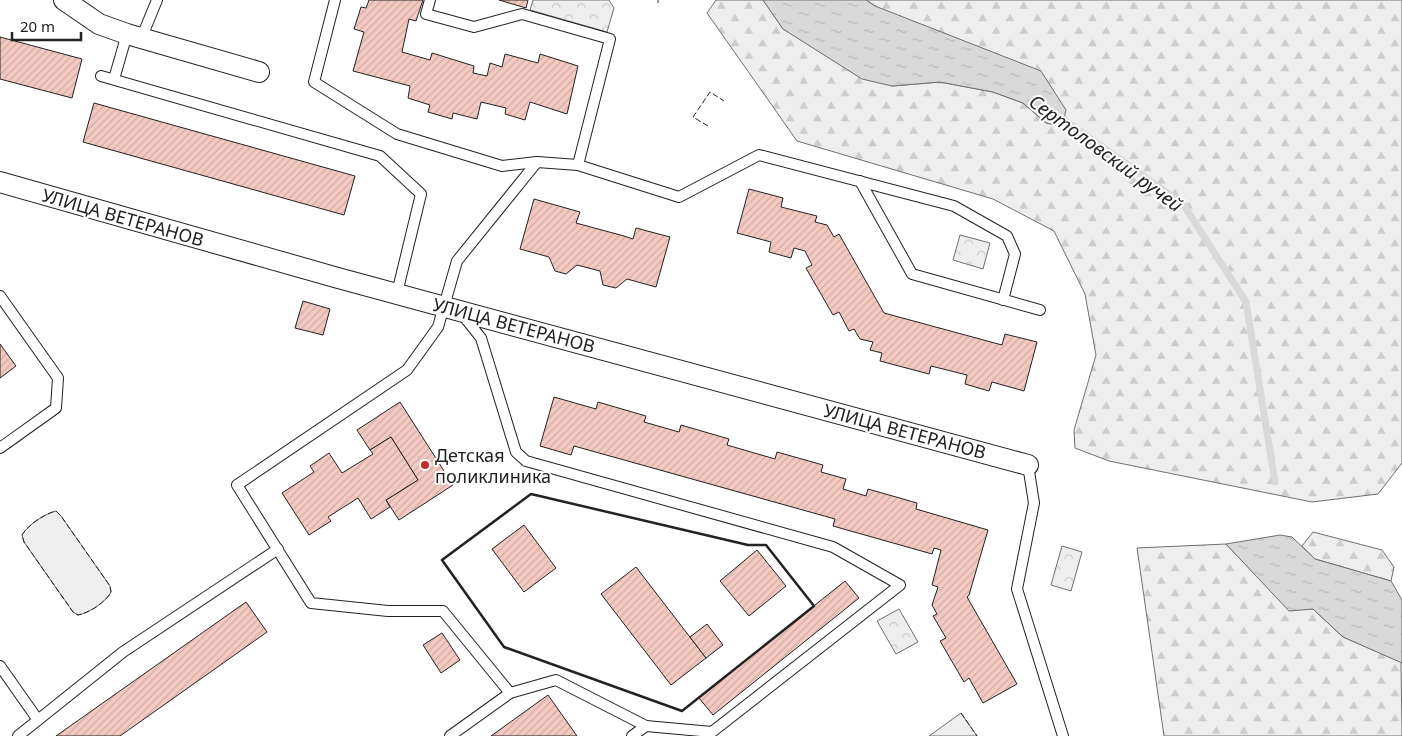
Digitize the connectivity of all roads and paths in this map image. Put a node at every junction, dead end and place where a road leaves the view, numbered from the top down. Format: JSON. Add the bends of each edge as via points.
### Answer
{"nodes":[{"id":1,"x":64,"y":0,"type":"edge"},
{"id":2,"x":157,"y":0,"type":"edge"},
{"id":3,"x":335,"y":0,"type":"edge"},
{"id":4,"x":430,"y":0,"type":"edge"},
{"id":5,"x":134,"y":36,"type":"junction"},
{"id":6,"x":259,"y":72,"type":"dead end"},
{"id":7,"x":101,"y":76,"type":"dead end"},
{"id":8,"x":114,"y":79,"type":"junction"},
{"id":9,"x":536,"y":162,"type":"junction"},
{"id":10,"x":578,"y":165,"type":"junction"},
{"id":11,"x":0,"y":182,"type":"edge"},
{"id":12,"x":860,"y":182,"type":"junction"},
{"id":13,"x":397,"y":294,"type":"junction"},
{"id":14,"x":0,"y":296,"type":"edge"},
{"id":15,"x":1003,"y":300,"type":"junction"},
{"id":16,"x":451,"y":308,"type":"junction"},
{"id":17,"x":1040,"y":310,"type":"dead end"},
{"id":18,"x":0,"y":448,"type":"edge"},
{"id":19,"x":1028,"y":465,"type":"joint"},
{"id":20,"x":278,"y":549,"type":"junction"},
{"id":21,"x":0,"y":666,"type":"edge"},
{"id":22,"x":510,"y":693,"type":"junction"},
{"id":23,"x":38,"y":720,"type":"junction"},
{"id":24,"x":646,"y":726,"type":"junction"},
{"id":25,"x":714,"y":734,"type":"edge"},
{"id":26,"x":18,"y":736,"type":"edge"},
{"id":27,"x":450,"y":736,"type":"edge"},
{"id":28,"x":632,"y":736,"type":"edge"},
{"id":29,"x":1063,"y":736,"type":"edge"}],
"edges":[{"from":1,"to":5,"type":"street","via":[[100,24]]},
{"from":2,"to":5,"type":"lane"},
{"from":3,"to":9,"type":"lane","via":[[314,82],[397,134],[502,166]]},
{"from":4,"to":10,"type":"lane","via":[[426,14],[474,27],[522,14],[610,39]]},
{"from":5,"to":6,"type":"street"},
{"from":5,"to":8,"type":"lane"},
{"from":7,"to":8,"type":"lane"},
{"from":8,"to":13,"type":"lane","via":[[380,156],[421,194]]},
{"from":9,"to":10,"type":"lane"},
{"from":9,"to":16,"type":"lane","via":[[457,261]]},
{"from":10,"to":12,"type":"lane","via":[[679,197],[759,155]]},
{"from":11,"to":13,"type":"street","name":"УЛИЦА ВЕТЕРАНОВ"},
{"from":12,"to":15,"type":"lane","via":[[912,274]]},
{"from":12,"to":15,"type":"lane","via":[[954,206],[1007,236],[1015,254]]},
{"from":13,"to":16,"type":"street","name":"УЛИЦА ВЕТЕРАНОВ"},
{"from":14,"to":18,"type":"lane","via":[[58,378],[56,408]]},
{"from":15,"to":17,"type":"lane"},
{"from":16,"to":19,"type":"street","name":"УЛИЦА ВЕТЕРАНОВ"},
{"from":16,"to":20,"type":"lane","via":[[407,370],[237,485]]},
{"from":16,"to":25,"type":"lane","via":[[481,338],[516,452],[526,461],[833,547],[900,585]]},
{"from":19,"to":29,"type":"lane","via":[[1034,503],[1017,589]]},
{"from":20,"to":22,"type":"lane","via":[[311,603],[388,611],[443,611]]},
{"from":20,"to":23,"type":"lane","via":[[123,652]]},
{"from":21,"to":23,"type":"lane"},
{"from":22,"to":24,"type":"lane","via":[[556,680]]},
{"from":22,"to":27,"type":"lane"},
{"from":23,"to":26,"type":"lane"},
{"from":24,"to":25,"type":"lane"},
{"from":24,"to":28,"type":"lane"}]}
